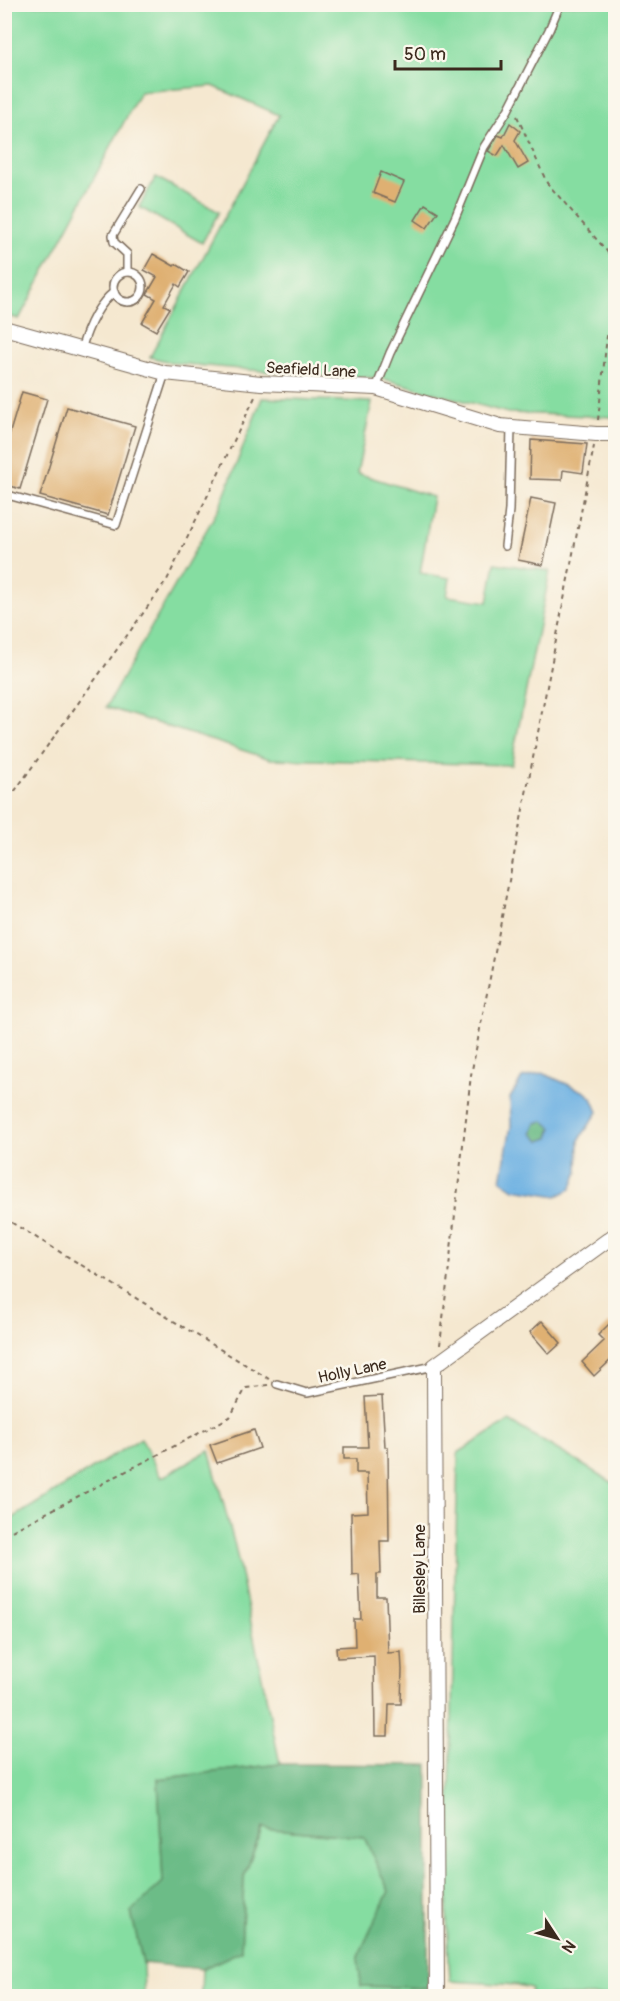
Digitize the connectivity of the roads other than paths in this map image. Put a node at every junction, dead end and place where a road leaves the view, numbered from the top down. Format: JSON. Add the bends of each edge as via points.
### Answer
{"nodes":[{"id":1,"x":560,"y":4,"type":"edge"},
{"id":2,"x":141,"y":189,"type":"dead end"},
{"id":3,"x":128,"y":272,"type":"junction"},
{"id":4,"x":114,"y":292,"type":"junction"},
{"id":5,"x":4,"y":328,"type":"edge"},
{"id":6,"x":81,"y":350,"type":"junction"},
{"id":7,"x":165,"y":373,"type":"junction"},
{"id":8,"x":376,"y":388,"type":"junction"},
{"id":9,"x":511,"y":427,"type":"junction"},
{"id":10,"x":615,"y":434,"type":"edge"},
{"id":11,"x":4,"y":494,"type":"edge"},
{"id":12,"x":505,"y":546,"type":"dead end"},
{"id":13,"x":615,"y":1234,"type":"edge"},
{"id":14,"x":436,"y":1364,"type":"junction"},
{"id":15,"x":277,"y":1384,"type":"road end"},
{"id":16,"x":437,"y":1996,"type":"edge"}],
"edges":[{"from":1,"to":8,"type":"lane","via":[[512,102],[484,147]]},
{"from":2,"to":3,"type":"lane","via":[[114,235],[114,242],[128,254]]},
{"from":3,"to":4,"type":"lane","via":[[117,278]]},
{"from":3,"to":4,"type":"lane","via":[[142,280],[142,294],[125,301]]},
{"from":4,"to":6,"type":"lane","via":[[105,299],[87,330]]},
{"from":5,"to":6,"type":"street","name":"Seafield Lane"},
{"from":6,"to":7,"type":"street","name":"Seafield Lane"},
{"from":7,"to":8,"type":"street","name":"Seafield Lane","via":[[261,383]]},
{"from":7,"to":11,"type":"lane","via":[[116,525]]},
{"from":8,"to":9,"type":"street","name":"Seafield Lane"},
{"from":9,"to":10,"type":"street","name":"Seafield Lane"},
{"from":9,"to":12,"type":"lane"},
{"from":13,"to":14,"type":"street"},
{"from":14,"to":15,"type":"lane","name":"Holly Lane","via":[[307,1393]]},
{"from":14,"to":16,"type":"street","name":"Billesley Lane"}]}
